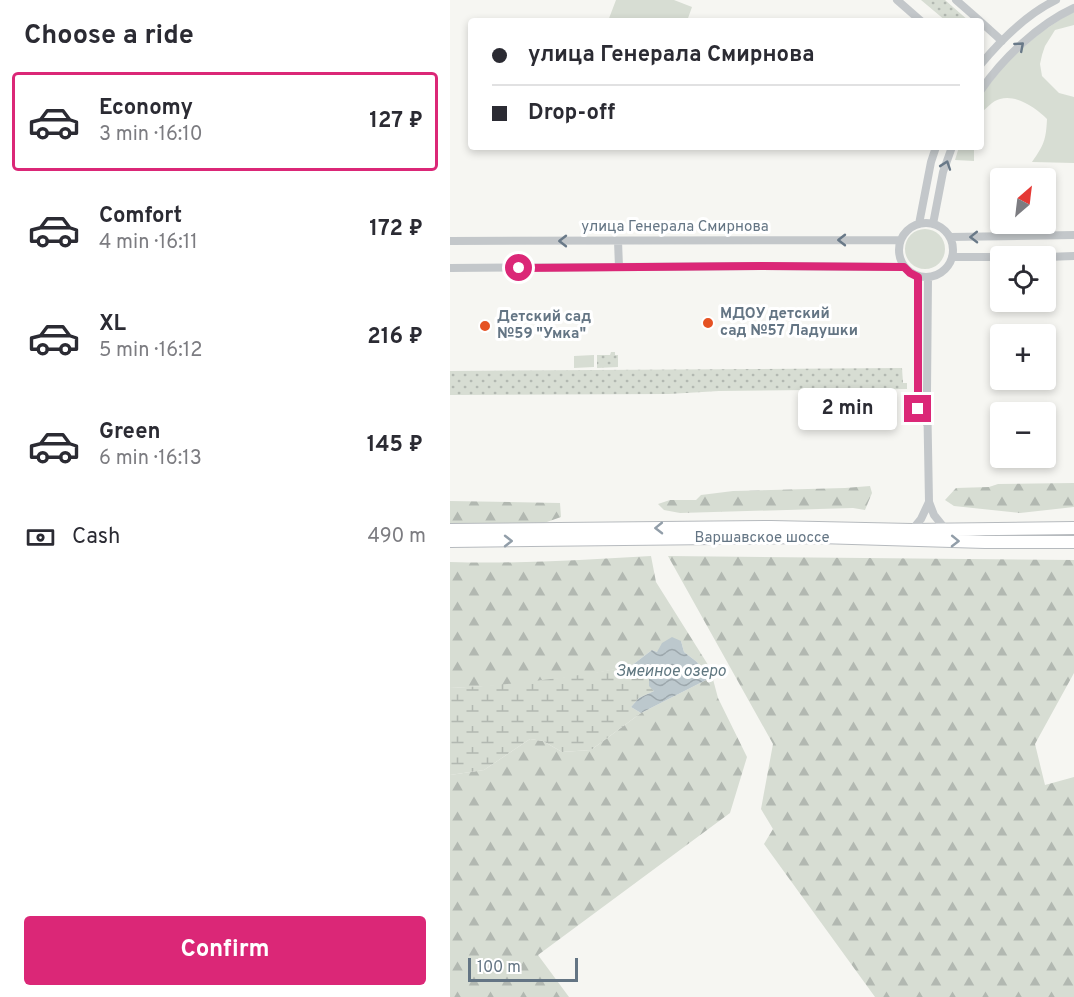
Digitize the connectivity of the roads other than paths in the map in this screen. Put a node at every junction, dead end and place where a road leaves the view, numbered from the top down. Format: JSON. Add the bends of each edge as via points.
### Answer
{"nodes":[{"id":1,"x":897,"y":0,"type":"edge"},
{"id":2,"x":956,"y":0,"type":"edge"},
{"id":3,"x":1056,"y":0,"type":"edge"},
{"id":4,"x":1074,"y":8,"type":"edge"},
{"id":5,"x":918,"y":18,"type":"edge"},
{"id":6,"x":976,"y":18,"type":"edge"},
{"id":7,"x":1025,"y":20,"type":"junction"},
{"id":8,"x":984,"y":25,"type":"edge"},
{"id":9,"x":1036,"y":32,"type":"junction"},
{"id":10,"x":1002,"y":41,"type":"junction"},
{"id":11,"x":984,"y":61,"type":"edge"},
{"id":12,"x":984,"y":86,"type":"edge"},
{"id":13,"x":935,"y":150,"type":"edge"},
{"id":14,"x":951,"y":150,"type":"edge"},
{"id":15,"x":919,"y":224,"type":"junction"},
{"id":16,"x":933,"y":224,"type":"junction"},
{"id":17,"x":1074,"y":235,"type":"edge"},
{"id":18,"x":950,"y":237,"type":"junction"},
{"id":19,"x":900,"y":240,"type":"junction"},
{"id":20,"x":450,"y":241,"type":"edge"},
{"id":21,"x":618,"y":241,"type":"junction"},
{"id":22,"x":1074,"y":256,"type":"edge"},
{"id":23,"x":952,"y":257,"type":"junction"},
{"id":24,"x":990,"y":257,"type":"edge"},
{"id":25,"x":1056,"y":257,"type":"edge"},
{"id":26,"x":619,"y":267,"type":"junction"},
{"id":27,"x":904,"y":267,"type":"junction"},
{"id":28,"x":450,"y":268,"type":"edge"},
{"id":29,"x":923,"y":277,"type":"junction"},
{"id":30,"x":929,"y":502,"type":"junction"},
{"id":31,"x":1074,"y":528,"type":"edge"},
{"id":32,"x":450,"y":530,"type":"edge"},
{"id":33,"x":912,"y":530,"type":"junction"},
{"id":34,"x":946,"y":530,"type":"junction"},
{"id":35,"x":450,"y":541,"type":"edge"},
{"id":36,"x":1074,"y":542,"type":"edge"}],
"edges":[{"from":1,"to":5,"type":"street"},
{"from":2,"to":6,"type":"street"},
{"from":3,"to":7,"type":"street"},
{"from":4,"to":9,"type":"street"},
{"from":7,"to":9,"type":"street"},
{"from":7,"to":10,"type":"street"},
{"from":8,"to":10,"type":"street"},
{"from":12,"to":9,"type":"street","one_way":true,"via":[[1003,62]]},
{"from":10,"to":11,"type":"street"},
{"from":13,"to":15,"type":"street"},
{"from":16,"to":14,"type":"street","one_way":true},
{"from":15,"to":16,"type":"street"},
{"from":15,"to":19,"type":"street"},
{"from":16,"to":18,"type":"street"},
{"from":17,"to":18,"type":"street","one_way":true},
{"from":18,"to":23,"type":"street"},
{"from":19,"to":21,"type":"street","name":"улица Генерала Смирнова","one_way":true},
{"from":19,"to":27,"type":"street","via":[[898,249]]},
{"from":21,"to":20,"type":"street","name":"улица Генерала Смирнова","one_way":true},
{"from":21,"to":26,"type":"street"},
{"from":22,"to":25,"type":"street"},
{"from":23,"to":24,"type":"street"},
{"from":23,"to":29,"type":"street","via":[[944,271]]},
{"from":26,"to":27,"type":"street"},
{"from":26,"to":28,"type":"street"},
{"from":27,"to":29,"type":"street"},
{"from":29,"to":30,"type":"street","via":[[922,391]]},
{"from":30,"to":33,"type":"street"},
{"from":30,"to":34,"type":"street"},
{"from":31,"to":34,"type":"main road","name":"Варшавское шоссе"},
{"from":33,"to":32,"type":"main road","name":"Варшавское шоссе","one_way":true},
{"from":33,"to":34,"type":"main road","name":"Варшавское шоссе"},
{"from":35,"to":36,"type":"main road","name":"Варшавское шоссе","one_way":true,"via":[[819,537]]}]}
